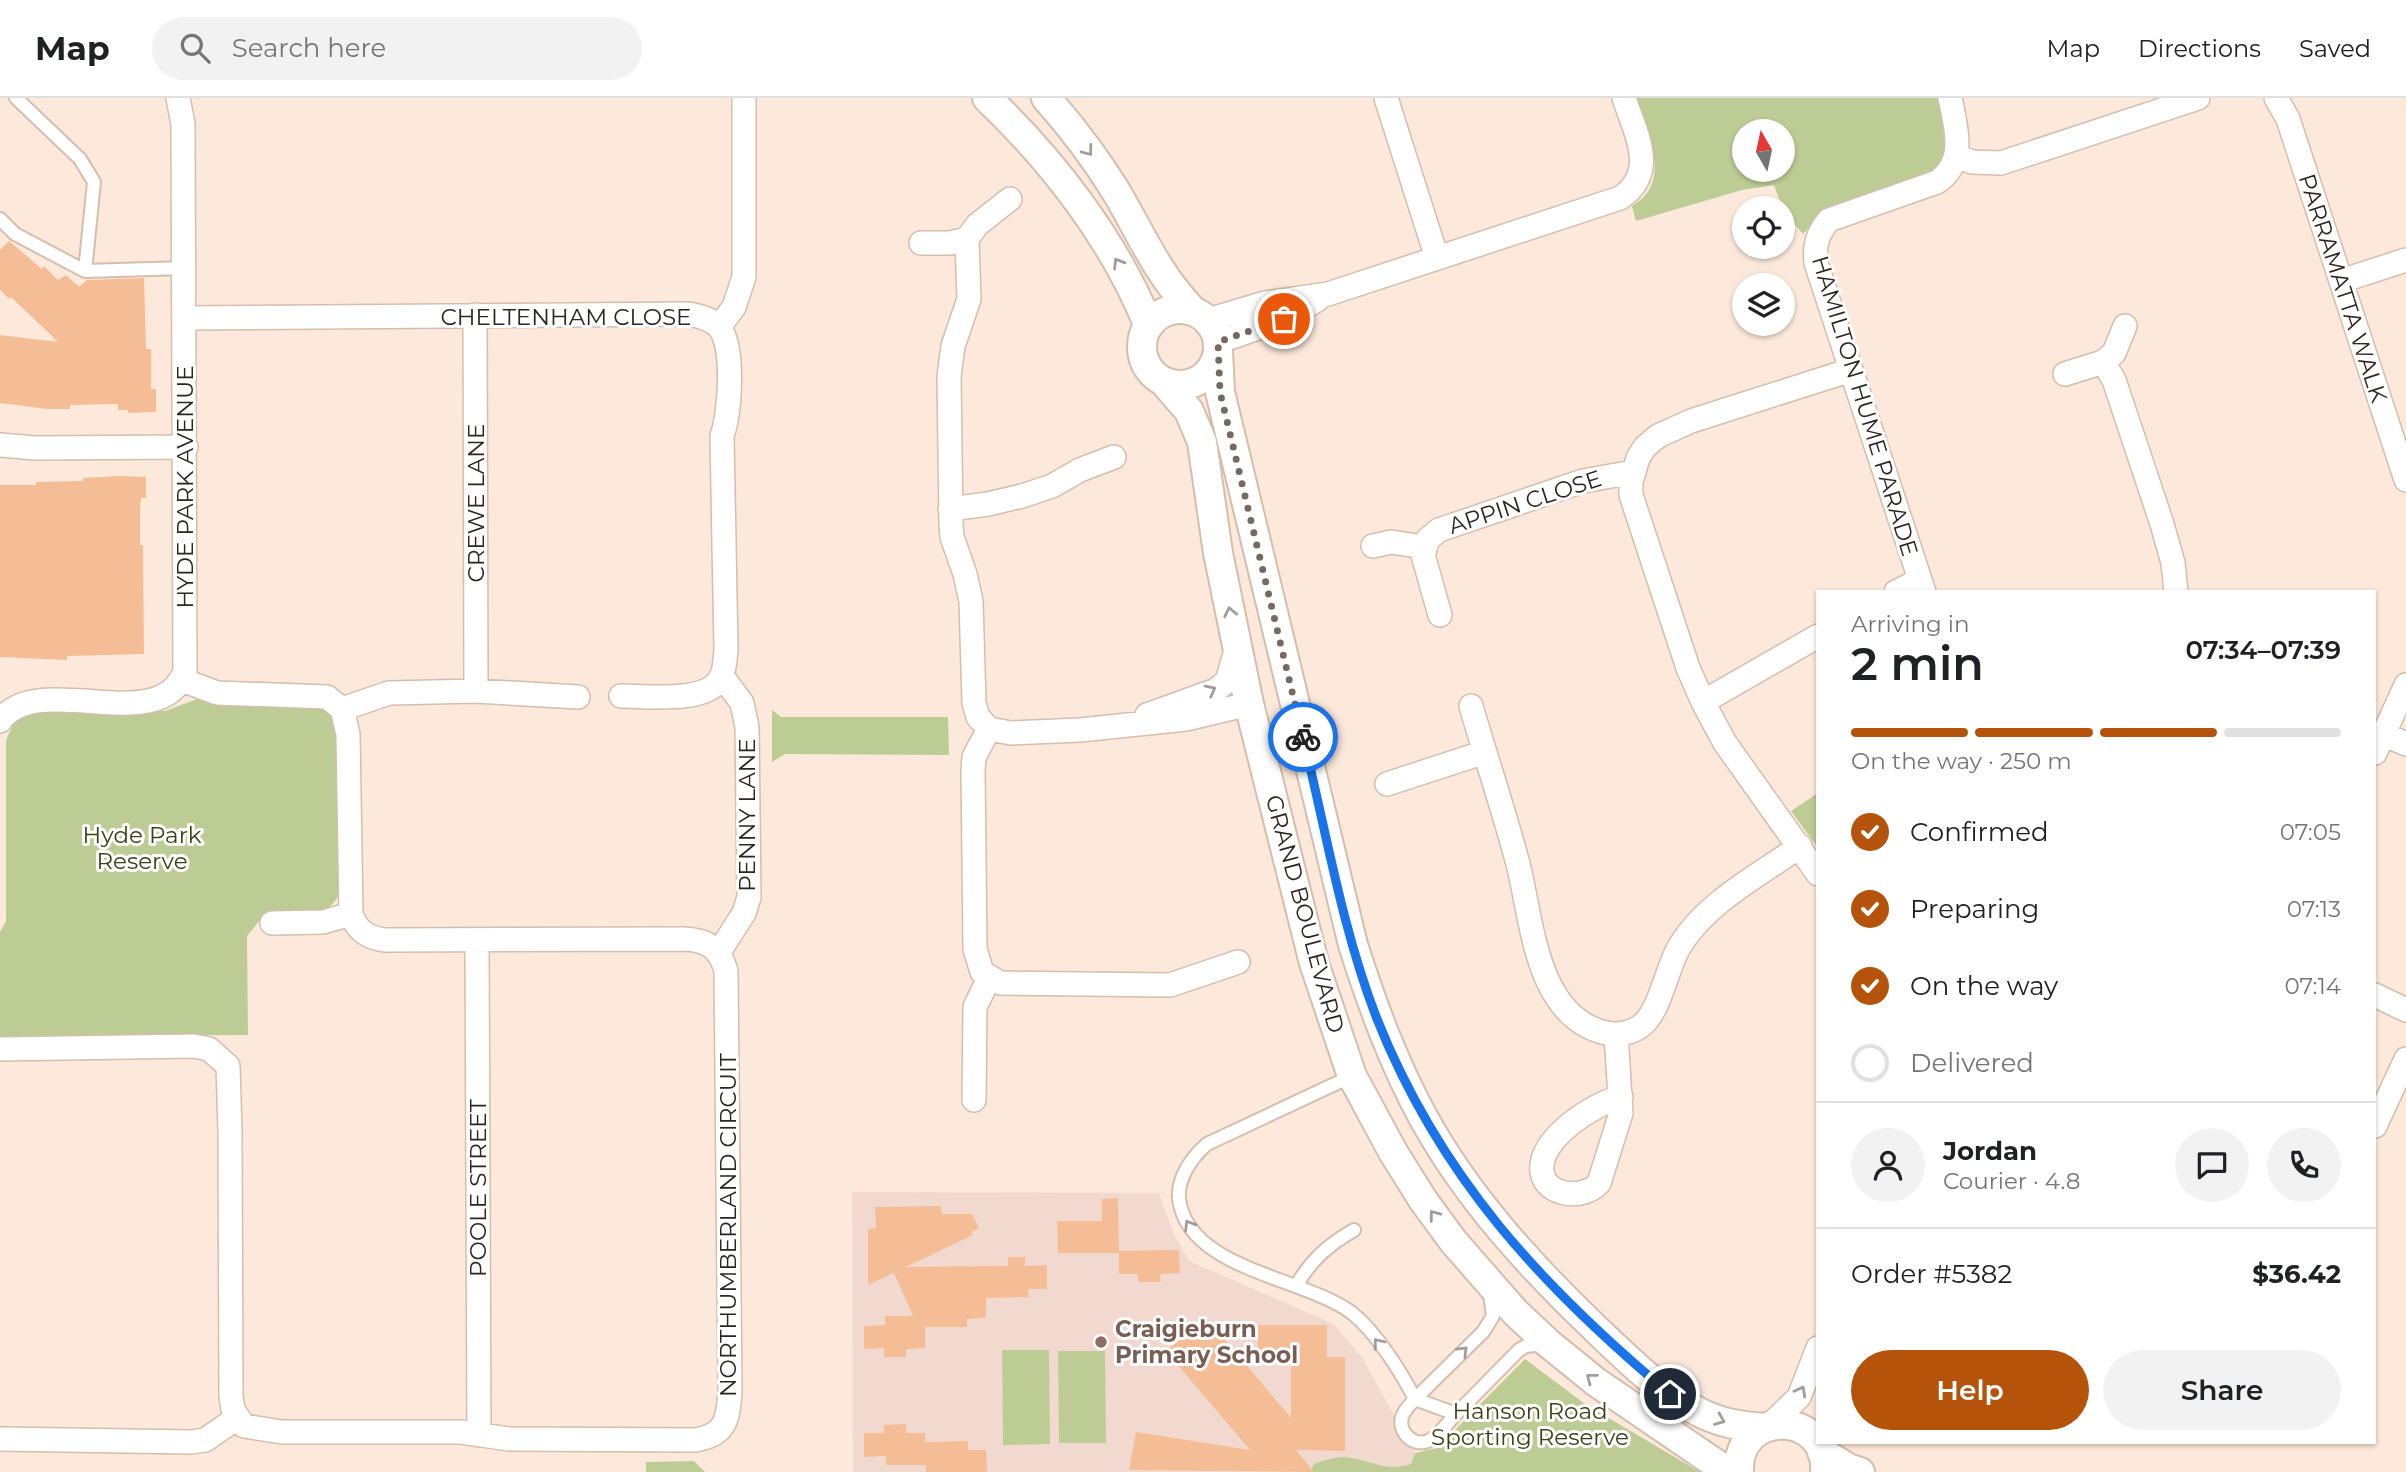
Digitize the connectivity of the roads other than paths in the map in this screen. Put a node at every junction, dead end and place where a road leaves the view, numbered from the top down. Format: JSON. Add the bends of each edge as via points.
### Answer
{"nodes":[{"id":1,"x":16,"y":98,"type":"edge"},
{"id":2,"x":178,"y":98,"type":"edge"},
{"id":3,"x":744,"y":98,"type":"edge"},
{"id":4,"x":987,"y":98,"type":"edge"},
{"id":5,"x":1046,"y":98,"type":"edge"},
{"id":6,"x":1386,"y":98,"type":"edge"},
{"id":7,"x":1624,"y":98,"type":"edge"},
{"id":8,"x":1950,"y":98,"type":"edge"},
{"id":9,"x":2198,"y":98,"type":"edge"},
{"id":10,"x":2276,"y":98,"type":"edge"},
{"id":11,"x":1957,"y":156,"type":"junction"},
{"id":12,"x":1010,"y":199,"type":"dead end"},
{"id":13,"x":0,"y":219,"type":"edge"},
{"id":14,"x":967,"y":239,"type":"junction"},
{"id":15,"x":921,"y":243,"type":"dead end"},
{"id":16,"x":1437,"y":258,"type":"junction"},
{"id":17,"x":2406,"y":260,"type":"edge"},
{"id":18,"x":184,"y":268,"type":"junction"},
{"id":19,"x":85,"y":271,"type":"junction"},
{"id":20,"x":2341,"y":281,"type":"junction"},
{"id":21,"x":475,"y":316,"type":"junction"},
{"id":22,"x":184,"y":318,"type":"junction"},
{"id":23,"x":1148,"y":324,"type":"junction"},
{"id":24,"x":2125,"y":326,"type":"dead end"},
{"id":25,"x":719,"y":327,"type":"junction"},
{"id":26,"x":1209,"y":331,"type":"junction"},
{"id":27,"x":2103,"y":362,"type":"junction"},
{"id":28,"x":1851,"y":370,"type":"junction"},
{"id":29,"x":2065,"y":374,"type":"dead end"},
{"id":30,"x":1164,"y":382,"type":"junction"},
{"id":31,"x":0,"y":445,"type":"edge"},
{"id":32,"x":186,"y":447,"type":"junction"},
{"id":33,"x":1114,"y":457,"type":"dead end"},
{"id":34,"x":1633,"y":472,"type":"junction"},
{"id":35,"x":2406,"y":480,"type":"edge"},
{"id":36,"x":950,"y":509,"type":"junction"},
{"id":37,"x":1373,"y":546,"type":"dead end"},
{"id":38,"x":1424,"y":547,"type":"junction"},
{"id":39,"x":1922,"y":586,"type":"edge"},
{"id":40,"x":1905,"y":590,"type":"edge"},
{"id":41,"x":2176,"y":590,"type":"edge"},
{"id":42,"x":1440,"y":615,"type":"dead end"},
{"id":43,"x":1816,"y":637,"type":"edge"},
{"id":44,"x":1237,"y":646,"type":"junction"},
{"id":45,"x":1283,"y":659,"type":"junction"},
{"id":46,"x":722,"y":676,"type":"junction"},
{"id":47,"x":182,"y":680,"type":"junction"},
{"id":48,"x":2406,"y":685,"type":"edge"},
{"id":49,"x":476,"y":691,"type":"junction"},
{"id":50,"x":621,"y":696,"type":"dead end"},
{"id":51,"x":578,"y":697,"type":"dead end"},
{"id":52,"x":1703,"y":702,"type":"junction"},
{"id":53,"x":1249,"y":704,"type":"junction"},
{"id":54,"x":1471,"y":706,"type":"dead end"},
{"id":55,"x":342,"y":709,"type":"junction"},
{"id":56,"x":1,"y":717,"type":"edge"},
{"id":57,"x":1125,"y":724,"type":"junction"},
{"id":58,"x":989,"y":729,"type":"junction"},
{"id":59,"x":2379,"y":744,"type":"edge"},
{"id":60,"x":2406,"y":744,"type":"edge"},
{"id":61,"x":1485,"y":752,"type":"junction"},
{"id":62,"x":1387,"y":784,"type":"dead end"},
{"id":63,"x":1800,"y":846,"type":"junction"},
{"id":64,"x":1816,"y":871,"type":"edge"},
{"id":65,"x":351,"y":915,"type":"junction"},
{"id":66,"x":272,"y":923,"type":"dead end"},
{"id":67,"x":477,"y":940,"type":"junction"},
{"id":68,"x":719,"y":952,"type":"junction"},
{"id":69,"x":1238,"y":962,"type":"dead end"},
{"id":70,"x":989,"y":978,"type":"junction"},
{"id":71,"x":2376,"y":995,"type":"edge"},
{"id":72,"x":2406,"y":1010,"type":"edge"},
{"id":73,"x":1615,"y":1034,"type":"junction"},
{"id":74,"x":0,"y":1049,"type":"edge"},
{"id":75,"x":2406,"y":1059,"type":"edge"},
{"id":76,"x":1352,"y":1076,"type":"junction"},
{"id":77,"x":1621,"y":1097,"type":"dead end"},
{"id":78,"x":974,"y":1100,"type":"dead end"},
{"id":79,"x":2376,"y":1124,"type":"edge"},
{"id":80,"x":1354,"y":1230,"type":"dead end"},
{"id":81,"x":1486,"y":1280,"type":"junction"},
{"id":82,"x":1296,"y":1286,"type":"junction"},
{"id":83,"x":1548,"y":1343,"type":"junction"},
{"id":84,"x":1816,"y":1354,"type":"edge"},
{"id":85,"x":1415,"y":1399,"type":"junction"},
{"id":86,"x":1456,"y":1414,"type":"junction"},
{"id":87,"x":237,"y":1419,"type":"junction"},
{"id":88,"x":1767,"y":1427,"type":"junction"},
{"id":89,"x":479,"y":1435,"type":"junction"},
{"id":90,"x":0,"y":1439,"type":"edge"},
{"id":91,"x":1816,"y":1443,"type":"edge"},
{"id":92,"x":1822,"y":1453,"type":"edge"},
{"id":93,"x":1728,"y":1472,"type":"edge"},
{"id":94,"x":1739,"y":1472,"type":"edge"},
{"id":95,"x":1860,"y":1472,"type":"edge"}],
"edges":[{"from":1,"to":19,"type":"lane","via":[[80,159],[94,182]]},
{"from":2,"to":18,"type":"street","name":"HYDE PARK AVENUE","via":[[183,124]]},
{"from":3,"to":25,"type":"street","via":[[744,277],[734,307]]},
{"from":23,"to":4,"type":"street","one_way":true,"via":[[1136,294],[1088,219],[1045,161]]},
{"from":5,"to":26,"type":"street","one_way":true,"via":[[1095,160],[1154,263]]},
{"from":6,"to":16,"type":"street"},
{"from":7,"to":16,"type":"street","via":[[1643,158],[1640,176],[1629,192]]},
{"from":8,"to":11,"type":"street"},
{"from":9,"to":11,"type":"street","via":[[2001,163],[1985,164]]},
{"from":10,"to":20,"type":"street","name":"PARRAMATTA WALK","via":[[2288,120]]},
{"from":11,"to":28,"type":"street","name":"HAMILTON HUME PARADE","via":[[1952,169],[1937,182],[1839,215],[1822,228],[1814,251],[1816,263]]},
{"from":12,"to":14,"type":"street"},
{"from":13,"to":19,"type":"lane","via":[[15,234]]},
{"from":14,"to":15,"type":"street"},
{"from":14,"to":36,"type":"street","via":[[969,299],[948,376]]},
{"from":16,"to":26,"type":"street","via":[[1328,293],[1265,303]]},
{"from":17,"to":20,"type":"street"},
{"from":18,"to":19,"type":"lane"},
{"from":18,"to":22,"type":"street","name":"HYDE PARK AVENUE"},
{"from":20,"to":35,"type":"street","name":"PARRAMATTA WALK"},
{"from":21,"to":22,"type":"street","name":"CHELTENHAM CLOSE"},
{"from":21,"to":25,"type":"street","name":"CHELTENHAM CLOSE","via":[[689,314]]},
{"from":21,"to":49,"type":"street","name":"CREWE LANE"},
{"from":22,"to":32,"type":"street","name":"HYDE PARK AVENUE"},
{"from":23,"to":26,"type":"street","via":[[1167,310]]},
{"from":23,"to":30,"type":"street","via":[[1142,357]]},
{"from":24,"to":27,"type":"street","via":[[2114,353]]},
{"from":25,"to":46,"type":"street","name":"CHELTENHAM CLOSE","via":[[727,345],[729,417],[722,436],[726,650]]},
{"from":26,"to":30,"type":"street","via":[[1208,373],[1188,384]]},
{"from":26,"to":45,"type":"street","name":"GRAND BOULEVARD"},
{"from":27,"to":29,"type":"street"},
{"from":27,"to":41,"type":"street","via":[[2114,380],[2162,524]]},
{"from":28,"to":34,"type":"street","via":[[1673,428],[1646,447]]},
{"from":28,"to":39,"type":"street","name":"HAMILTON HUME PARADE"},
{"from":44,"to":30,"type":"street","name":"GRAND BOULEVARD","one_way":true,"via":[[1202,442],[1189,411]]},
{"from":31,"to":32,"type":"street"},
{"from":32,"to":47,"type":"street","name":"HYDE PARK AVENUE","via":[[186,659]]},
{"from":33,"to":36,"type":"street","via":[[1022,496]]},
{"from":34,"to":38,"type":"street","name":"APPIN CLOSE","via":[[1583,481],[1439,530]]},
{"from":34,"to":52,"type":"street","via":[[1631,495]]},
{"from":36,"to":58,"type":"street","via":[[952,537],[971,601],[974,703],[978,717]]},
{"from":37,"to":38,"type":"street","name":"APPIN CLOSE","via":[[1391,542]]},
{"from":38,"to":42,"type":"street","name":"APPIN CLOSE","via":[[1424,564]]},
{"from":39,"to":40,"type":"street"},
{"from":43,"to":52,"type":"street"},
{"from":44,"to":53,"type":"street","name":"GRAND BOULEVARD"},
{"from":57,"to":44,"type":"street","one_way":true,"via":[[1216,690],[1227,681]]},
{"from":45,"to":53,"type":"street","via":[[1268,685]]},
{"from":45,"to":88,"type":"street","name":"GRAND BOULEVARD","one_way":true,"via":[[1353,945],[1377,1017],[1424,1118],[1452,1165],[1527,1260],[1642,1371],[1697,1411],[1734,1426]]},
{"from":46,"to":50,"type":"street","via":[[714,687],[690,696]]},
{"from":46,"to":68,"type":"street","name":"PENNY LANE","via":[[742,703],[747,727],[748,897],[744,913]]},
{"from":47,"to":55,"type":"street","via":[[217,693],[327,697]]},
{"from":47,"to":56,"type":"street","via":[[175,690],[156,699],[32,702]]},
{"from":48,"to":59,"type":"street"},
{"from":49,"to":51,"type":"street"},
{"from":49,"to":55,"type":"street","via":[[389,693]]},
{"from":52,"to":63,"type":"street","via":[[1726,743]]},
{"from":53,"to":57,"type":"street","via":[[1186,719]]},
{"from":53,"to":76,"type":"street","name":"GRAND BOULEVARD","via":[[1314,963]]},
{"from":54,"to":61,"type":"street"},
{"from":55,"to":65,"type":"street","via":[[348,734]]},
{"from":57,"to":58,"type":"street","via":[[1041,734]]},
{"from":58,"to":70,"type":"street","via":[[974,757],[973,785],[975,949],[977,962]]},
{"from":59,"to":60,"type":"street"},
{"from":61,"to":62,"type":"street"},
{"from":61,"to":73,"type":"street","via":[[1546,980],[1578,1020]]},
{"from":63,"to":64,"type":"street"},
{"from":63,"to":73,"type":"street","via":[[1712,908],[1681,944],[1648,1019],[1635,1030]]},
{"from":65,"to":66,"type":"street","via":[[323,922]]},
{"from":65,"to":67,"type":"street","via":[[362,932],[373,938]]},
{"from":67,"to":68,"type":"street","via":[[684,939],[705,942]]},
{"from":67,"to":89,"type":"street","name":"POOLE STREET"},
{"from":68,"to":89,"type":"street","name":"NORTHUMBERLAND CIRCUIT","via":[[726,971],[730,1391],[725,1422],[718,1433],[695,1440]]},
{"from":69,"to":70,"type":"street","via":[[1170,985],[1000,983]]},
{"from":70,"to":78,"type":"street","via":[[975,1007]]},
{"from":71,"to":72,"type":"street"},
{"from":73,"to":77,"type":"street"},
{"from":74,"to":87,"type":"street","via":[[194,1046],[209,1049],[228,1066],[231,1396]]},
{"from":75,"to":79,"type":"street"},
{"from":81,"to":76,"type":"street","name":"GRAND BOULEVARD","one_way":true,"via":[[1423,1200]]},
{"from":82,"to":76,"type":"lane","one_way":true,"via":[[1260,1274],[1197,1238],[1183,1215],[1179,1194],[1185,1171],[1207,1143]]},
{"from":80,"to":82,"type":"lane","via":[[1320,1253]]},
{"from":81,"to":83,"type":"street","name":"GRAND BOULEVARD"},
{"from":85,"to":81,"type":"lane","one_way":true,"via":[[1483,1332],[1493,1316]]},
{"from":85,"to":82,"type":"lane","one_way":true,"via":[[1397,1367],[1361,1322],[1335,1303]]},
{"from":83,"to":86,"type":"lane","via":[[1519,1350]]},
{"from":93,"to":83,"type":"street","name":"GRAND BOULEVARD","one_way":true,"via":[[1596,1382]]},
{"from":88,"to":84,"type":"street","one_way":true,"via":[[1799,1397]]},
{"from":85,"to":86,"type":"lane"},
{"from":85,"to":86,"type":"lane","via":[[1401,1419],[1408,1438],[1418,1442],[1439,1433]]},
{"from":87,"to":89,"type":"street","name":"NORTHUMBERLAND CIRCUIT","via":[[251,1429],[282,1432]]},
{"from":87,"to":90,"type":"street","via":[[205,1440],[191,1442]]},
{"from":88,"to":91,"type":"street","name":"GRAND BOULEVARD","via":[[1799,1427]]},
{"from":88,"to":94,"type":"street","via":[[1743,1448]]},
{"from":92,"to":95,"type":"street"}]}
